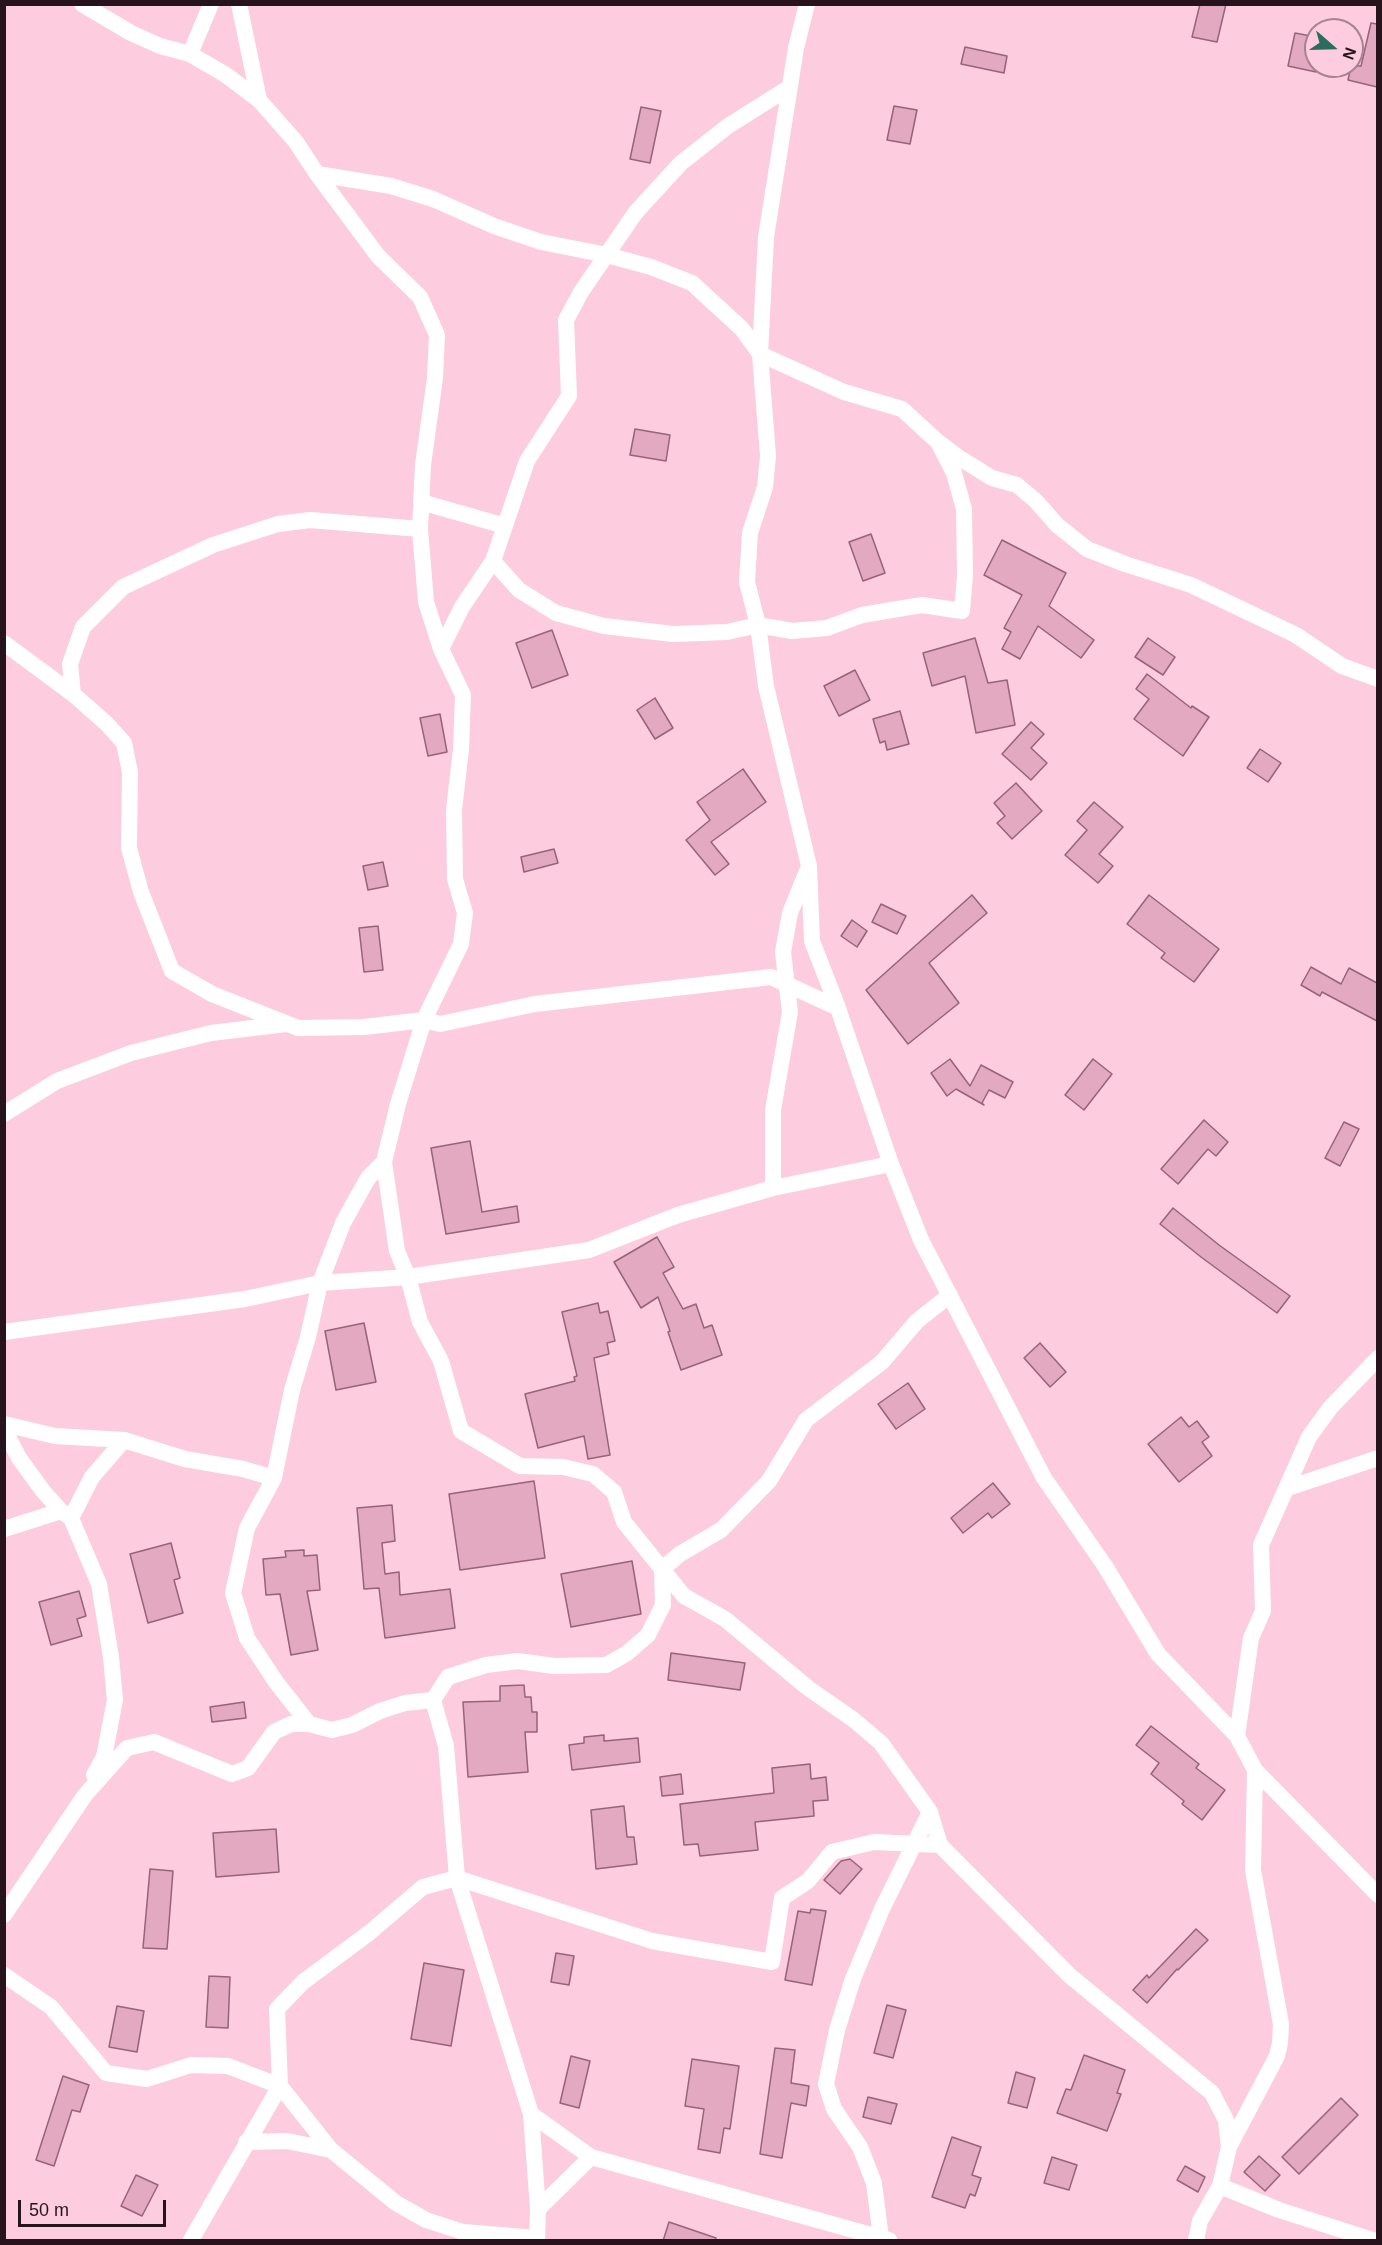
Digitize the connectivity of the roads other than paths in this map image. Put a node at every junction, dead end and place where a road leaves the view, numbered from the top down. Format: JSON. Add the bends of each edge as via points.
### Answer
{"nodes":[{"id":1,"x":82,"y":4,"type":"edge"},
{"id":2,"x":212,"y":4,"type":"edge"},
{"id":3,"x":238,"y":4,"type":"edge"},
{"id":4,"x":807,"y":4,"type":"edge"},
{"id":5,"x":190,"y":54,"type":"junction"},
{"id":6,"x":790,"y":87,"type":"junction"},
{"id":7,"x":259,"y":100,"type":"junction"},
{"id":8,"x":317,"y":174,"type":"junction"},
{"id":9,"x":607,"y":255,"type":"junction"},
{"id":10,"x":760,"y":354,"type":"junction"},
{"id":11,"x":938,"y":442,"type":"junction"},
{"id":12,"x":421,"y":502,"type":"junction"},
{"id":13,"x":505,"y":526,"type":"junction"},
{"id":14,"x":420,"y":529,"type":"junction"},
{"id":15,"x":493,"y":561,"type":"junction"},
{"id":16,"x":758,"y":625,"type":"junction"},
{"id":17,"x":4,"y":643,"type":"edge"},
{"id":18,"x":441,"y":649,"type":"junction"},
{"id":19,"x":1377,"y":679,"type":"edge"},
{"id":20,"x":73,"y":694,"type":"junction"},
{"id":21,"x":809,"y":866,"type":"junction"},
{"id":22,"x":787,"y":982,"type":"junction"},
{"id":23,"x":838,"y":1008,"type":"junction"},
{"id":24,"x":424,"y":1020,"type":"junction"},
{"id":25,"x":286,"y":1024,"type":"junction"},
{"id":26,"x":4,"y":1114,"type":"edge"},
{"id":27,"x":384,"y":1162,"type":"junction"},
{"id":28,"x":891,"y":1164,"type":"junction"},
{"id":29,"x":773,"y":1188,"type":"junction"},
{"id":30,"x":408,"y":1277,"type":"junction"},
{"id":31,"x":320,"y":1282,"type":"junction"},
{"id":32,"x":950,"y":1295,"type":"junction"},
{"id":33,"x":4,"y":1332,"type":"edge"},
{"id":34,"x":1377,"y":1358,"type":"edge"},
{"id":35,"x":4,"y":1424,"type":"edge"},
{"id":36,"x":4,"y":1429,"type":"edge"},
{"id":37,"x":124,"y":1440,"type":"junction"},
{"id":38,"x":1377,"y":1458,"type":"edge"},
{"id":39,"x":274,"y":1478,"type":"junction"},
{"id":40,"x":1288,"y":1488,"type":"junction"},
{"id":41,"x":66,"y":1514,"type":"junction"},
{"id":42,"x":4,"y":1529,"type":"edge"},
{"id":43,"x":662,"y":1569,"type":"junction"},
{"id":44,"x":433,"y":1700,"type":"junction"},
{"id":45,"x":309,"y":1724,"type":"junction"},
{"id":46,"x":1237,"y":1736,"type":"junction"},
{"id":47,"x":1255,"y":1770,"type":"junction"},
{"id":48,"x":85,"y":1795,"type":"junction"},
{"id":49,"x":930,"y":1812,"type":"junction"},
{"id":50,"x":914,"y":1843,"type":"junction"},
{"id":51,"x":940,"y":1845,"type":"junction"},
{"id":52,"x":457,"y":1878,"type":"junction"},
{"id":53,"x":1377,"y":1895,"type":"edge"},
{"id":54,"x":4,"y":1915,"type":"edge"},
{"id":55,"x":4,"y":1975,"type":"edge"},
{"id":56,"x":280,"y":2086,"type":"junction"},
{"id":57,"x":531,"y":2114,"type":"junction"},
{"id":58,"x":246,"y":2142,"type":"junction"},
{"id":59,"x":1229,"y":2147,"type":"junction"},
{"id":60,"x":331,"y":2150,"type":"junction"},
{"id":61,"x":591,"y":2157,"type":"junction"},
{"id":62,"x":1220,"y":2186,"type":"junction"},
{"id":63,"x":538,"y":2209,"type":"junction"},
{"id":64,"x":537,"y":2239,"type":"edge"},
{"id":65,"x":886,"y":2239,"type":"edge"},
{"id":66,"x":191,"y":2241,"type":"edge"},
{"id":67,"x":1196,"y":2241,"type":"edge"},
{"id":68,"x":1373,"y":2241,"type":"edge"}],
"edges":[{"from":1,"to":5,"type":"street","via":[[131,33]]},
{"from":2,"to":5,"type":"street"},
{"from":3,"to":7,"type":"street"},
{"from":4,"to":6,"type":"street"},
{"from":5,"to":7,"type":"street"},
{"from":6,"to":9,"type":"street","via":[[728,126],[681,163],[636,212]]},
{"from":6,"to":10,"type":"street","via":[[766,237]]},
{"from":7,"to":8,"type":"street","via":[[296,142]]},
{"from":8,"to":9,"type":"street","via":[[391,186],[542,242]]},
{"from":8,"to":12,"type":"street","via":[[378,256],[420,297],[437,335]]},
{"from":9,"to":10,"type":"street","via":[[692,283],[742,329]]},
{"from":9,"to":13,"type":"street","via":[[566,320],[569,396],[527,461]]},
{"from":10,"to":11,"type":"street","via":[[844,392],[902,409]]},
{"from":10,"to":16,"type":"street","via":[[768,456],[765,488],[750,533],[747,582]]},
{"from":11,"to":16,"type":"street","via":[[954,473],[964,509],[962,610],[922,605],[862,615],[827,628],[792,631]]},
{"from":11,"to":19,"type":"street","via":[[992,478],[1017,485],[1087,549],[1191,585],[1296,635],[1342,666]]},
{"from":12,"to":13,"type":"street"},
{"from":12,"to":14,"type":"street"},
{"from":13,"to":15,"type":"street"},
{"from":14,"to":18,"type":"street","via":[[426,602]]},
{"from":14,"to":20,"type":"street","via":[[310,520],[278,524],[213,545],[123,587],[83,627],[70,664]]},
{"from":15,"to":16,"type":"street","via":[[519,590],[556,613],[604,626],[673,634],[727,632]]},
{"from":15,"to":18,"type":"street","via":[[462,607]]},
{"from":16,"to":21,"type":"street","via":[[766,686]]},
{"from":17,"to":20,"type":"street"},
{"from":18,"to":24,"type":"street","via":[[463,695],[454,810],[455,879],[465,913],[461,944]]},
{"from":20,"to":25,"type":"street","via":[[124,743],[130,772],[129,848],[141,892],[172,971],[212,994]]},
{"from":21,"to":22,"type":"street","via":[[790,913],[783,952]]},
{"from":21,"to":23,"type":"street","via":[[812,941]]},
{"from":22,"to":23,"type":"street"},
{"from":22,"to":24,"type":"street","via":[[771,977],[699,984],[535,1004],[440,1024]]},
{"from":22,"to":29,"type":"street","via":[[790,1012],[773,1110]]},
{"from":23,"to":28,"type":"street"},
{"from":24,"to":25,"type":"street","via":[[364,1027],[298,1028]]},
{"from":24,"to":27,"type":"street"},
{"from":25,"to":26,"type":"street","via":[[211,1033],[131,1053],[57,1081]]},
{"from":27,"to":30,"type":"street","via":[[397,1251]]},
{"from":27,"to":31,"type":"street","via":[[368,1178],[343,1223]]},
{"from":28,"to":29,"type":"street"},
{"from":28,"to":32,"type":"street","via":[[921,1240]]},
{"from":29,"to":30,"type":"street","via":[[678,1215],[589,1250]]},
{"from":30,"to":31,"type":"street"},
{"from":30,"to":43,"type":"street","via":[[420,1322],[441,1361],[461,1431],[520,1466],[563,1467],[593,1474],[614,1492],[624,1522]]},
{"from":31,"to":33,"type":"street","via":[[245,1299]]},
{"from":31,"to":39,"type":"street"},
{"from":32,"to":43,"type":"street","via":[[917,1321],[882,1362],[806,1420],[769,1481],[721,1530]]},
{"from":32,"to":46,"type":"street","via":[[1044,1478],[1105,1566],[1158,1654]]},
{"from":34,"to":40,"type":"street","via":[[1330,1408],[1309,1437]]},
{"from":35,"to":37,"type":"street","via":[[55,1436]]},
{"from":36,"to":41,"type":"street","via":[[43,1491]]},
{"from":37,"to":39,"type":"street","via":[[185,1459]]},
{"from":37,"to":41,"type":"street"},
{"from":38,"to":40,"type":"street"},
{"from":39,"to":45,"type":"street","via":[[247,1528],[233,1593],[247,1638]]},
{"from":40,"to":46,"type":"street","via":[[1261,1545],[1263,1611],[1251,1638]]},
{"from":41,"to":42,"type":"street"},
{"from":41,"to":48,"type":"street","via":[[99,1584],[115,1700],[104,1757]]},
{"from":43,"to":44,"type":"street","via":[[663,1605],[648,1635],[626,1654],[606,1665],[554,1666],[518,1661],[486,1665],[448,1677]]},
{"from":43,"to":49,"type":"street","via":[[684,1596],[725,1620],[881,1743]]},
{"from":44,"to":45,"type":"street","via":[[405,1703],[332,1730]]},
{"from":44,"to":52,"type":"street","via":[[446,1746]]},
{"from":45,"to":48,"type":"street","via":[[291,1724],[274,1732],[248,1768],[232,1774],[154,1742],[127,1748]]},
{"from":46,"to":47,"type":"street"},
{"from":47,"to":53,"type":"street"},
{"from":47,"to":59,"type":"street","via":[[1253,1870],[1281,2025],[1277,2056]]},
{"from":48,"to":54,"type":"street"},
{"from":49,"to":50,"type":"street"},
{"from":49,"to":51,"type":"street"},
{"from":50,"to":51,"type":"street"},
{"from":50,"to":52,"type":"street","via":[[874,1842],[832,1852],[808,1881],[782,1898],[772,1962],[652,1941]]},
{"from":50,"to":65,"type":"street","via":[[853,1979],[826,2084],[834,2109],[860,2147],[874,2183]]},
{"from":51,"to":59,"type":"street","via":[[1069,1975],[1212,2093],[1226,2120]]},
{"from":52,"to":56,"type":"street","via":[[423,1887],[303,1982],[277,2009]]},
{"from":52,"to":57,"type":"street"},
{"from":55,"to":56,"type":"street","via":[[51,2007],[106,2073],[147,2079],[191,2065],[228,2066]]},
{"from":56,"to":58,"type":"street"},
{"from":56,"to":60,"type":"street"},
{"from":57,"to":61,"type":"street"},
{"from":57,"to":63,"type":"street"},
{"from":58,"to":60,"type":"street","via":[[287,2141]]},
{"from":58,"to":66,"type":"street"},
{"from":59,"to":62,"type":"street"},
{"from":60,"to":64,"type":"street","via":[[396,2203],[426,2220],[463,2232]]},
{"from":61,"to":63,"type":"street"},
{"from":61,"to":65,"type":"street"},
{"from":62,"to":67,"type":"street","via":[[1200,2221]]},
{"from":62,"to":68,"type":"street"},
{"from":63,"to":64,"type":"street"}]}
